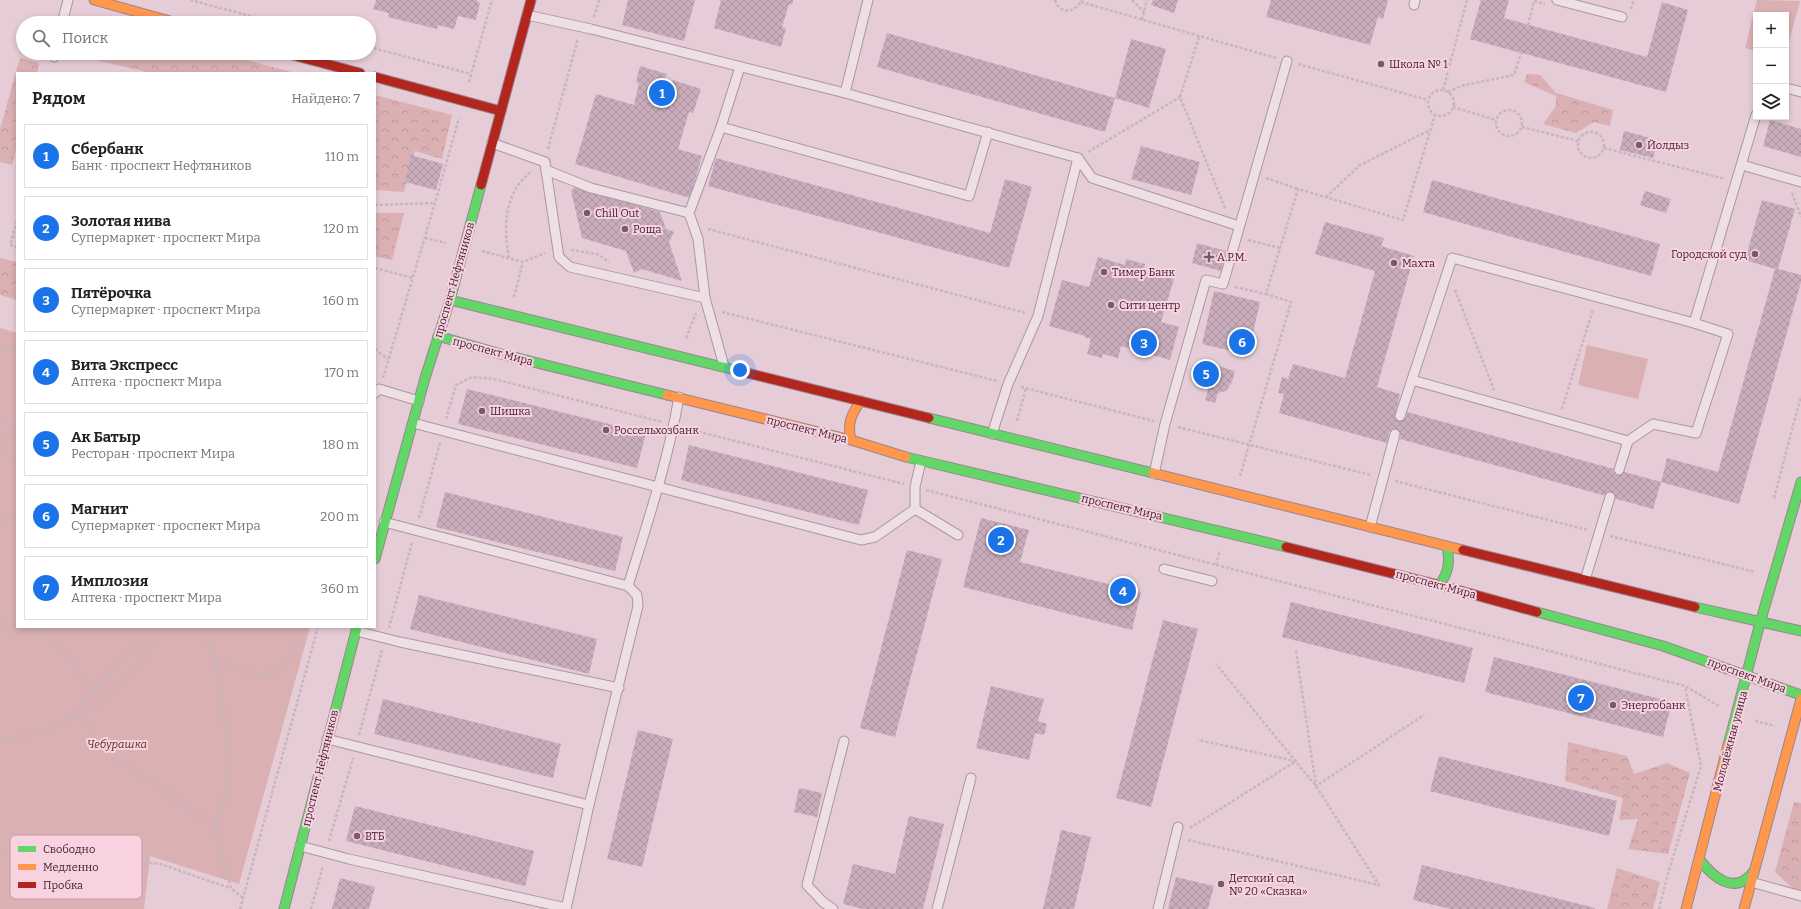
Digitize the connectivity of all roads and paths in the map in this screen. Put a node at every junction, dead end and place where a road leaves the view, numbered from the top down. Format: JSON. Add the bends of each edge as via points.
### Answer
{"nodes":[{"id":1,"x":68,"y":0,"type":"edge"},
{"id":2,"x":94,"y":0,"type":"edge"},
{"id":3,"x":190,"y":0,"type":"edge"},
{"id":4,"x":492,"y":0,"type":"edge"},
{"id":5,"x":531,"y":0,"type":"edge"},
{"id":6,"x":599,"y":0,"type":"edge"},
{"id":7,"x":868,"y":0,"type":"edge"},
{"id":8,"x":1055,"y":0,"type":"edge"},
{"id":9,"x":1132,"y":0,"type":"edge"},
{"id":10,"x":1147,"y":0,"type":"edge"},
{"id":11,"x":1467,"y":0,"type":"edge"},
{"id":12,"x":1557,"y":0,"type":"edge"},
{"id":13,"x":1081,"y":1,"type":"edge"},
{"id":14,"x":1144,"y":12,"type":"junction"},
{"id":15,"x":527,"y":15,"type":"junction"},
{"id":16,"x":64,"y":16,"type":"edge"},
{"id":17,"x":152,"y":16,"type":"edge"},
{"id":18,"x":251,"y":16,"type":"edge"},
{"id":19,"x":1622,"y":17,"type":"dead end"},
{"id":20,"x":1142,"y":20,"type":"junction"},
{"id":21,"x":582,"y":26,"type":"junction"},
{"id":22,"x":591,"y":28,"type":"junction"},
{"id":23,"x":1199,"y":37,"type":"junction"},
{"id":24,"x":376,"y":49,"type":"edge"},
{"id":25,"x":1521,"y":53,"type":"dead end"},
{"id":26,"x":311,"y":60,"type":"edge"},
{"id":27,"x":1287,"y":61,"type":"junction"},
{"id":28,"x":740,"y":67,"type":"junction"},
{"id":29,"x":356,"y":72,"type":"edge"},
{"id":30,"x":471,"y":74,"type":"junction"},
{"id":31,"x":376,"y":77,"type":"edge"},
{"id":32,"x":1789,"y":89,"type":"edge"},
{"id":33,"x":1443,"y":90,"type":"junction"},
{"id":34,"x":1448,"y":92,"type":"junction"},
{"id":35,"x":1801,"y":92,"type":"edge"},
{"id":36,"x":845,"y":93,"type":"junction"},
{"id":37,"x":1180,"y":97,"type":"junction"},
{"id":38,"x":463,"y":100,"type":"junction"},
{"id":39,"x":1428,"y":100,"type":"junction"},
{"id":40,"x":1454,"y":107,"type":"junction"},
{"id":41,"x":501,"y":111,"type":"junction"},
{"id":42,"x":1435,"y":116,"type":"junction"},
{"id":43,"x":1496,"y":120,"type":"junction"},
{"id":44,"x":1755,"y":120,"type":"edge"},
{"id":45,"x":721,"y":127,"type":"junction"},
{"id":46,"x":1522,"y":127,"type":"junction"},
{"id":47,"x":1431,"y":130,"type":"junction"},
{"id":48,"x":988,"y":132,"type":"junction"},
{"id":49,"x":1578,"y":141,"type":"junction"},
{"id":50,"x":492,"y":144,"type":"junction"},
{"id":51,"x":1604,"y":148,"type":"junction"},
{"id":52,"x":1078,"y":158,"type":"junction"},
{"id":53,"x":1742,"y":165,"type":"junction"},
{"id":54,"x":546,"y":166,"type":"junction"},
{"id":55,"x":1254,"y":174,"type":"junction"},
{"id":56,"x":1737,"y":182,"type":"junction"},
{"id":57,"x":1801,"y":182,"type":"edge"},
{"id":58,"x":1789,"y":188,"type":"dead end"},
{"id":59,"x":1298,"y":189,"type":"junction"},
{"id":60,"x":1326,"y":197,"type":"junction"},
{"id":61,"x":435,"y":204,"type":"junction"},
{"id":62,"x":376,"y":205,"type":"edge"},
{"id":63,"x":689,"y":213,"type":"junction"},
{"id":64,"x":1801,"y":217,"type":"edge"},
{"id":65,"x":16,"y":224,"type":"edge"},
{"id":66,"x":1235,"y":225,"type":"junction"},
{"id":67,"x":694,"y":226,"type":"junction"},
{"id":68,"x":1236,"y":237,"type":"junction"},
{"id":69,"x":16,"y":247,"type":"edge"},
{"id":70,"x":1280,"y":248,"type":"junction"},
{"id":71,"x":509,"y":258,"type":"dead end"},
{"id":72,"x":523,"y":262,"type":"dead end"},
{"id":73,"x":376,"y":268,"type":"edge"},
{"id":74,"x":1448,"y":271,"type":"junction"},
{"id":75,"x":413,"y":278,"type":"junction"},
{"id":76,"x":1223,"y":284,"type":"junction"},
{"id":77,"x":1266,"y":294,"type":"junction"},
{"id":78,"x":1596,"y":297,"type":"junction"},
{"id":79,"x":705,"y":298,"type":"junction"},
{"id":80,"x":450,"y":300,"type":"junction"},
{"id":81,"x":513,"y":302,"type":"dead end"},
{"id":82,"x":707,"y":308,"type":"junction"},
{"id":83,"x":1038,"y":316,"type":"junction"},
{"id":84,"x":1694,"y":323,"type":"junction"},
{"id":85,"x":438,"y":336,"type":"junction"},
{"id":86,"x":0,"y":347,"type":"edge"},
{"id":87,"x":376,"y":350,"type":"edge"},
{"id":88,"x":16,"y":351,"type":"edge"},
{"id":89,"x":388,"y":359,"type":"junction"},
{"id":90,"x":386,"y":368,"type":"dead end"},
{"id":91,"x":724,"y":368,"type":"junction"},
{"id":92,"x":1412,"y":380,"type":"junction"},
{"id":93,"x":1008,"y":384,"type":"junction"},
{"id":94,"x":456,"y":385,"type":"dead end"},
{"id":95,"x":1026,"y":388,"type":"junction"},
{"id":96,"x":377,"y":391,"type":"edge"},
{"id":97,"x":1801,"y":396,"type":"edge"},
{"id":98,"x":679,"y":397,"type":"junction"},
{"id":99,"x":419,"y":401,"type":"junction"},
{"id":100,"x":861,"y":401,"type":"junction"},
{"id":101,"x":1500,"y":405,"type":"junction"},
{"id":102,"x":1400,"y":416,"type":"dead end"},
{"id":103,"x":0,"y":421,"type":"edge"},
{"id":104,"x":1558,"y":421,"type":"junction"},
{"id":105,"x":1016,"y":422,"type":"dead end"},
{"id":106,"x":413,"y":423,"type":"junction"},
{"id":107,"x":1165,"y":424,"type":"junction"},
{"id":108,"x":16,"y":425,"type":"edge"},
{"id":109,"x":674,"y":425,"type":"junction"},
{"id":110,"x":16,"y":430,"type":"edge"},
{"id":111,"x":992,"y":434,"type":"junction"},
{"id":112,"x":1395,"y":434,"type":"dead end"},
{"id":113,"x":0,"y":440,"type":"edge"},
{"id":114,"x":850,"y":440,"type":"junction"},
{"id":115,"x":1628,"y":441,"type":"junction"},
{"id":116,"x":1249,"y":444,"type":"junction"},
{"id":117,"x":0,"y":446,"type":"edge"},
{"id":118,"x":921,"y":461,"type":"junction"},
{"id":119,"x":16,"y":462,"type":"edge"},
{"id":120,"x":1618,"y":470,"type":"dead end"},
{"id":121,"x":1154,"y":474,"type":"junction"},
{"id":122,"x":1382,"y":478,"type":"junction"},
{"id":123,"x":1801,"y":482,"type":"edge"},
{"id":124,"x":658,"y":486,"type":"junction"},
{"id":125,"x":915,"y":487,"type":"junction"},
{"id":126,"x":1610,"y":497,"type":"dead end"},
{"id":127,"x":1773,"y":503,"type":"dead end"},
{"id":128,"x":915,"y":509,"type":"junction"},
{"id":129,"x":16,"y":515,"type":"edge"},
{"id":130,"x":0,"y":522,"type":"edge"},
{"id":131,"x":384,"y":522,"type":"junction"},
{"id":132,"x":1370,"y":527,"type":"junction"},
{"id":133,"x":1599,"y":533,"type":"junction"},
{"id":134,"x":958,"y":535,"type":"dead end"},
{"id":135,"x":1447,"y":546,"type":"junction"},
{"id":136,"x":376,"y":555,"type":"edge"},
{"id":137,"x":1757,"y":565,"type":"dead end"},
{"id":138,"x":1164,"y":569,"type":"dead end"},
{"id":139,"x":1585,"y":580,"type":"junction"},
{"id":140,"x":1212,"y":581,"type":"dead end"},
{"id":141,"x":1439,"y":584,"type":"junction"},
{"id":142,"x":628,"y":586,"type":"junction"},
{"id":143,"x":0,"y":622,"type":"edge"},
{"id":144,"x":1760,"y":623,"type":"junction"},
{"id":145,"x":16,"y":627,"type":"edge"},
{"id":146,"x":20,"y":628,"type":"edge"},
{"id":147,"x":148,"y":628,"type":"edge"},
{"id":148,"x":162,"y":628,"type":"edge"},
{"id":149,"x":203,"y":628,"type":"edge"},
{"id":150,"x":301,"y":628,"type":"edge"},
{"id":151,"x":318,"y":628,"type":"edge"},
{"id":152,"x":356,"y":629,"type":"edge"},
{"id":153,"x":1801,"y":631,"type":"edge"},
{"id":154,"x":1296,"y":650,"type":"dead end"},
{"id":155,"x":215,"y":658,"type":"junction"},
{"id":156,"x":1216,"y":664,"type":"dead end"},
{"id":157,"x":1747,"y":677,"type":"junction"},
{"id":158,"x":619,"y":688,"type":"junction"},
{"id":159,"x":91,"y":694,"type":"junction"},
{"id":160,"x":1801,"y":695,"type":"edge"},
{"id":161,"x":1801,"y":699,"type":"edge"},
{"id":162,"x":82,"y":713,"type":"junction"},
{"id":163,"x":1424,"y":715,"type":"dead end"},
{"id":164,"x":69,"y":720,"type":"junction"},
{"id":165,"x":0,"y":739,"type":"edge"},
{"id":166,"x":327,"y":739,"type":"junction"},
{"id":167,"x":1198,"y":740,"type":"dead end"},
{"id":168,"x":844,"y":741,"type":"dead end"},
{"id":169,"x":1296,"y":761,"type":"junction"},
{"id":170,"x":971,"y":778,"type":"dead end"},
{"id":171,"x":1316,"y":786,"type":"junction"},
{"id":172,"x":589,"y":805,"type":"junction"},
{"id":173,"x":217,"y":818,"type":"junction"},
{"id":174,"x":1178,"y":827,"type":"dead end"},
{"id":175,"x":1176,"y":837,"type":"junction"},
{"id":176,"x":300,"y":846,"type":"junction"},
{"id":177,"x":0,"y":850,"type":"edge"},
{"id":178,"x":10,"y":852,"type":"edge"},
{"id":179,"x":1699,"y":859,"type":"junction"},
{"id":180,"x":142,"y":862,"type":"edge"},
{"id":181,"x":1754,"y":871,"type":"junction"},
{"id":182,"x":1751,"y":882,"type":"junction"},
{"id":183,"x":231,"y":888,"type":"junction"},
{"id":184,"x":1801,"y":896,"type":"edge"},
{"id":185,"x":242,"y":898,"type":"junction"},
{"id":186,"x":240,"y":909,"type":"edge"},
{"id":187,"x":284,"y":909,"type":"edge"},
{"id":188,"x":566,"y":909,"type":"edge"},
{"id":189,"x":833,"y":909,"type":"edge"},
{"id":190,"x":937,"y":909,"type":"edge"},
{"id":191,"x":1158,"y":909,"type":"edge"},
{"id":192,"x":1659,"y":909,"type":"edge"},
{"id":193,"x":1686,"y":909,"type":"edge"},
{"id":194,"x":1744,"y":909,"type":"edge"}],
"edges":[{"from":1,"to":16,"type":"lane"},
{"from":2,"to":17,"type":"main road"},
{"from":3,"to":18,"type":"path"},
{"from":4,"to":30,"type":"path"},
{"from":5,"to":15,"type":"main road","name":"проспект Нефтяников"},
{"from":6,"to":22,"type":"path"},
{"from":7,"to":36,"type":"lane"},
{"from":8,"to":13,"type":"path","via":[[1063,11],[1077,8]]},
{"from":9,"to":14,"type":"path"},
{"from":10,"to":14,"type":"path"},
{"from":11,"to":33,"type":"path"},
{"from":12,"to":19,"type":"lane"},
{"from":13,"to":20,"type":"path"},
{"from":14,"to":20,"type":"path"},
{"from":15,"to":21,"type":"lane"},
{"from":15,"to":41,"type":"main road","name":"проспект Нефтяников"},
{"from":20,"to":23,"type":"path"},
{"from":21,"to":22,"type":"lane"},
{"from":21,"to":54,"type":"path"},
{"from":22,"to":28,"type":"lane"},
{"from":23,"to":27,"type":"path"},
{"from":23,"to":37,"type":"path"},
{"from":24,"to":30,"type":"path"},
{"from":25,"to":34,"type":"path","via":[[1514,75],[1461,86]]},
{"from":26,"to":29,"type":"main road"},
{"from":27,"to":39,"type":"path"},
{"from":27,"to":55,"type":"lane"},
{"from":28,"to":36,"type":"lane"},
{"from":28,"to":45,"type":"lane"},
{"from":30,"to":38,"type":"path"},
{"from":31,"to":38,"type":"main road"},
{"from":32,"to":35,"type":"lane"},
{"from":33,"to":34,"type":"path"},
{"from":33,"to":39,"type":"path","via":[[1433,92]]},
{"from":34,"to":40,"type":"path","via":[[1452,96]]},
{"from":36,"to":48,"type":"lane"},
{"from":37,"to":52,"type":"path"},
{"from":37,"to":66,"type":"path"},
{"from":38,"to":41,"type":"main road"},
{"from":38,"to":61,"type":"path"},
{"from":39,"to":42,"type":"path","via":[[1427,106]]},
{"from":40,"to":42,"type":"path","via":[[1450,113]]},
{"from":40,"to":43,"type":"path"},
{"from":41,"to":50,"type":"main road","name":"проспект Нефтяников"},
{"from":42,"to":47,"type":"path"},
{"from":43,"to":46,"type":"path","via":[[1499,132],[1504,136],[1518,133]]},
{"from":43,"to":46,"type":"path","via":[[1502,112],[1512,110],[1521,116]]},
{"from":44,"to":53,"type":"lane"},
{"from":45,"to":48,"type":"lane","via":[[969,196]]},
{"from":45,"to":63,"type":"lane"},
{"from":46,"to":49,"type":"path"},
{"from":47,"to":60,"type":"path","via":[[1360,165]]},
{"from":47,"to":60,"type":"path","via":[[1404,220]]},
{"from":48,"to":52,"type":"lane"},
{"from":49,"to":51,"type":"path","via":[[1583,134],[1593,132],[1602,138]]},
{"from":49,"to":51,"type":"path","via":[[1577,148],[1586,158],[1600,155]]},
{"from":50,"to":54,"type":"lane"},
{"from":50,"to":80,"type":"main road","name":"проспект Нефтяников"},
{"from":51,"to":56,"type":"path"},
{"from":52,"to":66,"type":"lane","via":[[1092,178]]},
{"from":52,"to":83,"type":"lane"},
{"from":53,"to":56,"type":"lane"},
{"from":53,"to":57,"type":"lane"},
{"from":54,"to":63,"type":"lane","via":[[591,188]]},
{"from":54,"to":71,"type":"path","via":[[523,178],[509,202],[505,238]]},
{"from":54,"to":79,"type":"lane","via":[[559,257],[570,267]]},
{"from":55,"to":59,"type":"path"},
{"from":55,"to":66,"type":"lane"},
{"from":56,"to":84,"type":"lane"},
{"from":58,"to":64,"type":"path"},
{"from":59,"to":60,"type":"path"},
{"from":59,"to":70,"type":"path"},
{"from":61,"to":62,"type":"path"},
{"from":61,"to":75,"type":"path"},
{"from":63,"to":67,"type":"lane"},
{"from":65,"to":69,"type":"path","via":[[10,245]]},
{"from":66,"to":68,"type":"lane"},
{"from":67,"to":79,"type":"lane"},
{"from":67,"to":83,"type":"path"},
{"from":68,"to":70,"type":"path"},
{"from":68,"to":76,"type":"lane"},
{"from":70,"to":77,"type":"path"},
{"from":72,"to":81,"type":"path"},
{"from":73,"to":75,"type":"path"},
{"from":74,"to":78,"type":"lane","via":[[1452,258]]},
{"from":74,"to":92,"type":"lane"},
{"from":74,"to":101,"type":"path"},
{"from":75,"to":89,"type":"path"},
{"from":76,"to":77,"type":"path"},
{"from":76,"to":107,"type":"lane","via":[[1206,280]]},
{"from":77,"to":116,"type":"path","via":[[1291,302]]},
{"from":78,"to":84,"type":"lane"},
{"from":78,"to":104,"type":"path"},
{"from":79,"to":82,"type":"lane"},
{"from":80,"to":85,"type":"main road","name":"проспект Нефтяников"},
{"from":80,"to":91,"type":"main road"},
{"from":82,"to":91,"type":"lane"},
{"from":82,"to":93,"type":"path"},
{"from":83,"to":93,"type":"lane"},
{"from":84,"to":115,"type":"lane","via":[[1728,334],[1696,434],[1653,424]]},
{"from":85,"to":98,"type":"main road","name":"проспект Мира"},
{"from":85,"to":99,"type":"main road","name":"проспект Нефтяников"},
{"from":86,"to":88,"type":"path"},
{"from":87,"to":89,"type":"path"},
{"from":89,"to":90,"type":"path"},
{"from":91,"to":100,"type":"main road"},
{"from":92,"to":101,"type":"lane"},
{"from":92,"to":102,"type":"lane"},
{"from":93,"to":95,"type":"path"},
{"from":93,"to":111,"type":"lane"},
{"from":94,"to":109,"type":"path","via":[[472,378],[494,379]]},
{"from":95,"to":105,"type":"path"},
{"from":95,"to":107,"type":"path"},
{"from":96,"to":99,"type":"lane"},
{"from":97,"to":127,"type":"path"},
{"from":98,"to":109,"type":"lane"},
{"from":98,"to":114,"type":"main road","name":"проспект Мира"},
{"from":99,"to":106,"type":"main road","name":"проспект Нефтяников"},
{"from":100,"to":111,"type":"main road"},
{"from":100,"to":114,"type":"main road","via":[[849,419]]},
{"from":101,"to":104,"type":"lane"},
{"from":103,"to":108,"type":"path"},
{"from":104,"to":115,"type":"lane"},
{"from":106,"to":124,"type":"lane"},
{"from":106,"to":131,"type":"main road","name":"проспект Нефтяников"},
{"from":107,"to":116,"type":"path"},
{"from":107,"to":121,"type":"lane"},
{"from":109,"to":124,"type":"lane"},
{"from":109,"to":125,"type":"path"},
{"from":110,"to":113,"type":"path"},
{"from":111,"to":121,"type":"main road"},
{"from":112,"to":122,"type":"lane"},
{"from":114,"to":118,"type":"main road","name":"проспект Мира"},
{"from":115,"to":120,"type":"lane"},
{"from":116,"to":122,"type":"path"},
{"from":117,"to":119,"type":"path"},
{"from":118,"to":125,"type":"lane"},
{"from":118,"to":141,"type":"main road","name":"проспект Мира"},
{"from":121,"to":132,"type":"main road"},
{"from":122,"to":132,"type":"lane"},
{"from":122,"to":133,"type":"path"},
{"from":123,"to":144,"type":"main road","name":"Молодёжная улица"},
{"from":124,"to":128,"type":"lane","via":[[861,540],[874,537]]},
{"from":124,"to":142,"type":"lane"},
{"from":125,"to":128,"type":"lane"},
{"from":125,"to":192,"type":"path","via":[[1685,686],[1700,766]]},
{"from":126,"to":133,"type":"lane"},
{"from":128,"to":134,"type":"lane"},
{"from":129,"to":130,"type":"path"},
{"from":131,"to":136,"type":"main road","name":"проспект Нефтяников"},
{"from":131,"to":142,"type":"lane"},
{"from":132,"to":135,"type":"main road"},
{"from":133,"to":137,"type":"path","via":[[1755,572]]},
{"from":133,"to":139,"type":"lane"},
{"from":135,"to":139,"type":"main road"},
{"from":135,"to":141,"type":"main road","via":[[1450,563],[1445,579]]},
{"from":138,"to":140,"type":"lane"},
{"from":139,"to":144,"type":"main road"},
{"from":141,"to":157,"type":"main road","name":"проспект Мира","via":[[1663,646]]},
{"from":142,"to":158,"type":"lane","via":[[636,595],[638,606]]},
{"from":143,"to":145,"type":"path"},
{"from":144,"to":153,"type":"main road"},
{"from":144,"to":157,"type":"main road","name":"Молодёжная улица"},
{"from":146,"to":159,"type":"path","via":[[64,649]]},
{"from":147,"to":159,"type":"path"},
{"from":148,"to":162,"type":"path","via":[[138,666],[116,688]]},
{"from":149,"to":155,"type":"path"},
{"from":150,"to":155,"type":"path","via":[[296,651],[288,662],[276,670],[254,673],[236,669]]},
{"from":151,"to":185,"type":"path"},
{"from":152,"to":158,"type":"lane","via":[[400,642]]},
{"from":152,"to":166,"type":"main road","name":"проспект Нефтяников"},
{"from":154,"to":171,"type":"path"},
{"from":155,"to":173,"type":"path","via":[[229,762],[226,792]]},
{"from":156,"to":169,"type":"path"},
{"from":157,"to":160,"type":"main road","name":"проспект Мира"},
{"from":157,"to":179,"type":"main road","name":"Молодёжная улица"},
{"from":158,"to":172,"type":"lane"},
{"from":159,"to":164,"type":"path"},
{"from":161,"to":181,"type":"main road"},
{"from":162,"to":164,"type":"path"},
{"from":162,"to":173,"type":"path","via":[[98,742],[108,754],[172,795],[190,812]]},
{"from":163,"to":171,"type":"path"},
{"from":164,"to":165,"type":"path","via":[[41,731]]},
{"from":166,"to":172,"type":"lane"},
{"from":166,"to":176,"type":"main road","name":"проспект Нефтяников"},
{"from":167,"to":169,"type":"path"},
{"from":168,"to":189,"type":"lane","via":[[807,885]]},
{"from":169,"to":171,"type":"path"},
{"from":169,"to":175,"type":"path"},
{"from":170,"to":190,"type":"lane"},
{"from":171,"to":175,"type":"path","via":[[1379,885]]},
{"from":172,"to":188,"type":"lane"},
{"from":173,"to":183,"type":"path","via":[[216,833]]},
{"from":174,"to":175,"type":"lane"},
{"from":175,"to":191,"type":"lane"},
{"from":176,"to":187,"type":"main road","name":"проспект Нефтяников"},
{"from":176,"to":188,"type":"lane"},
{"from":177,"to":178,"type":"path"},
{"from":179,"to":181,"type":"main road","via":[[1713,876],[1721,881],[1741,882],[1750,878]]},
{"from":179,"to":193,"type":"main road","name":"Молодёжная улица"},
{"from":180,"to":183,"type":"path","via":[[160,864]]},
{"from":181,"to":182,"type":"main road"},
{"from":182,"to":184,"type":"lane"},
{"from":182,"to":194,"type":"main road"},
{"from":183,"to":185,"type":"path"},
{"from":185,"to":186,"type":"path"}]}
